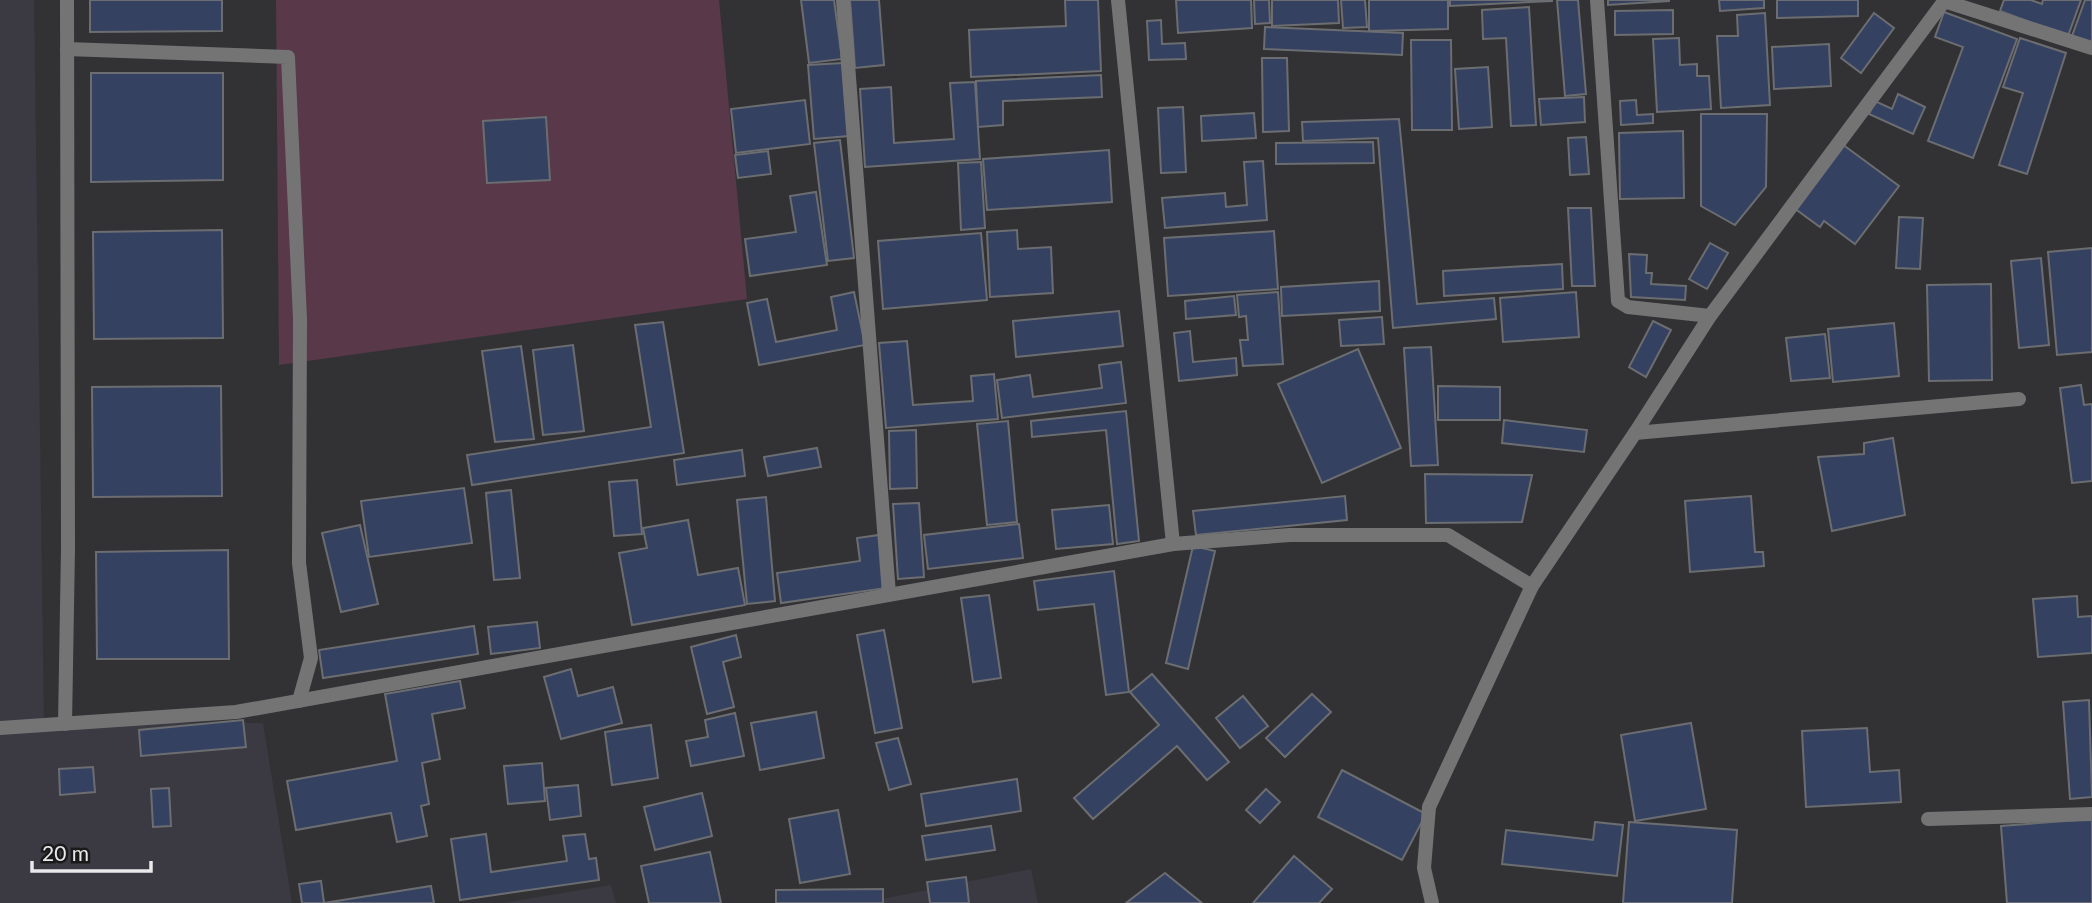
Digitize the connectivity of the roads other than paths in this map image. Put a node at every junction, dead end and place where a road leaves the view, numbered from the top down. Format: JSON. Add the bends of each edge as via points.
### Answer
{"nodes":[{"id":1,"x":67,"y":0,"type":"edge"},
{"id":2,"x":843,"y":0,"type":"edge"},
{"id":3,"x":1118,"y":0,"type":"edge"},
{"id":4,"x":1597,"y":0,"type":"edge"},
{"id":5,"x":1945,"y":1,"type":"edge"},
{"id":6,"x":2092,"y":48,"type":"edge"},
{"id":7,"x":66,"y":49,"type":"junction"},
{"id":8,"x":1710,"y":316,"type":"junction"},
{"id":9,"x":2019,"y":399,"type":"dead end"},
{"id":10,"x":1635,"y":433,"type":"junction"},
{"id":11,"x":1173,"y":544,"type":"junction"},
{"id":12,"x":1532,"y":586,"type":"junction"},
{"id":13,"x":889,"y":594,"type":"junction"},
{"id":14,"x":299,"y":701,"type":"junction"},
{"id":15,"x":65,"y":724,"type":"junction"},
{"id":16,"x":0,"y":728,"type":"edge"},
{"id":17,"x":2092,"y":814,"type":"edge"},
{"id":18,"x":1928,"y":819,"type":"dead end"},
{"id":19,"x":1433,"y":903,"type":"edge"}],
"edges":[{"from":1,"to":7,"type":"street"},
{"from":2,"to":13,"type":"street"},
{"from":3,"to":11,"type":"street"},
{"from":4,"to":8,"type":"street","via":[[1618,301],[1628,307]]},
{"from":5,"to":6,"type":"street"},
{"from":5,"to":8,"type":"street"},
{"from":7,"to":14,"type":"street","via":[[288,57],[300,319],[299,563],[311,658]]},
{"from":7,"to":15,"type":"street"},
{"from":8,"to":10,"type":"street"},
{"from":9,"to":10,"type":"street"},
{"from":10,"to":12,"type":"street"},
{"from":11,"to":12,"type":"street","via":[[1290,535],[1448,535]]},
{"from":11,"to":13,"type":"street"},
{"from":12,"to":19,"type":"street","via":[[1429,807],[1424,868]]},
{"from":13,"to":14,"type":"street"},
{"from":14,"to":15,"type":"street","via":[[236,712]]},
{"from":15,"to":16,"type":"street"},
{"from":17,"to":18,"type":"street"}]}
